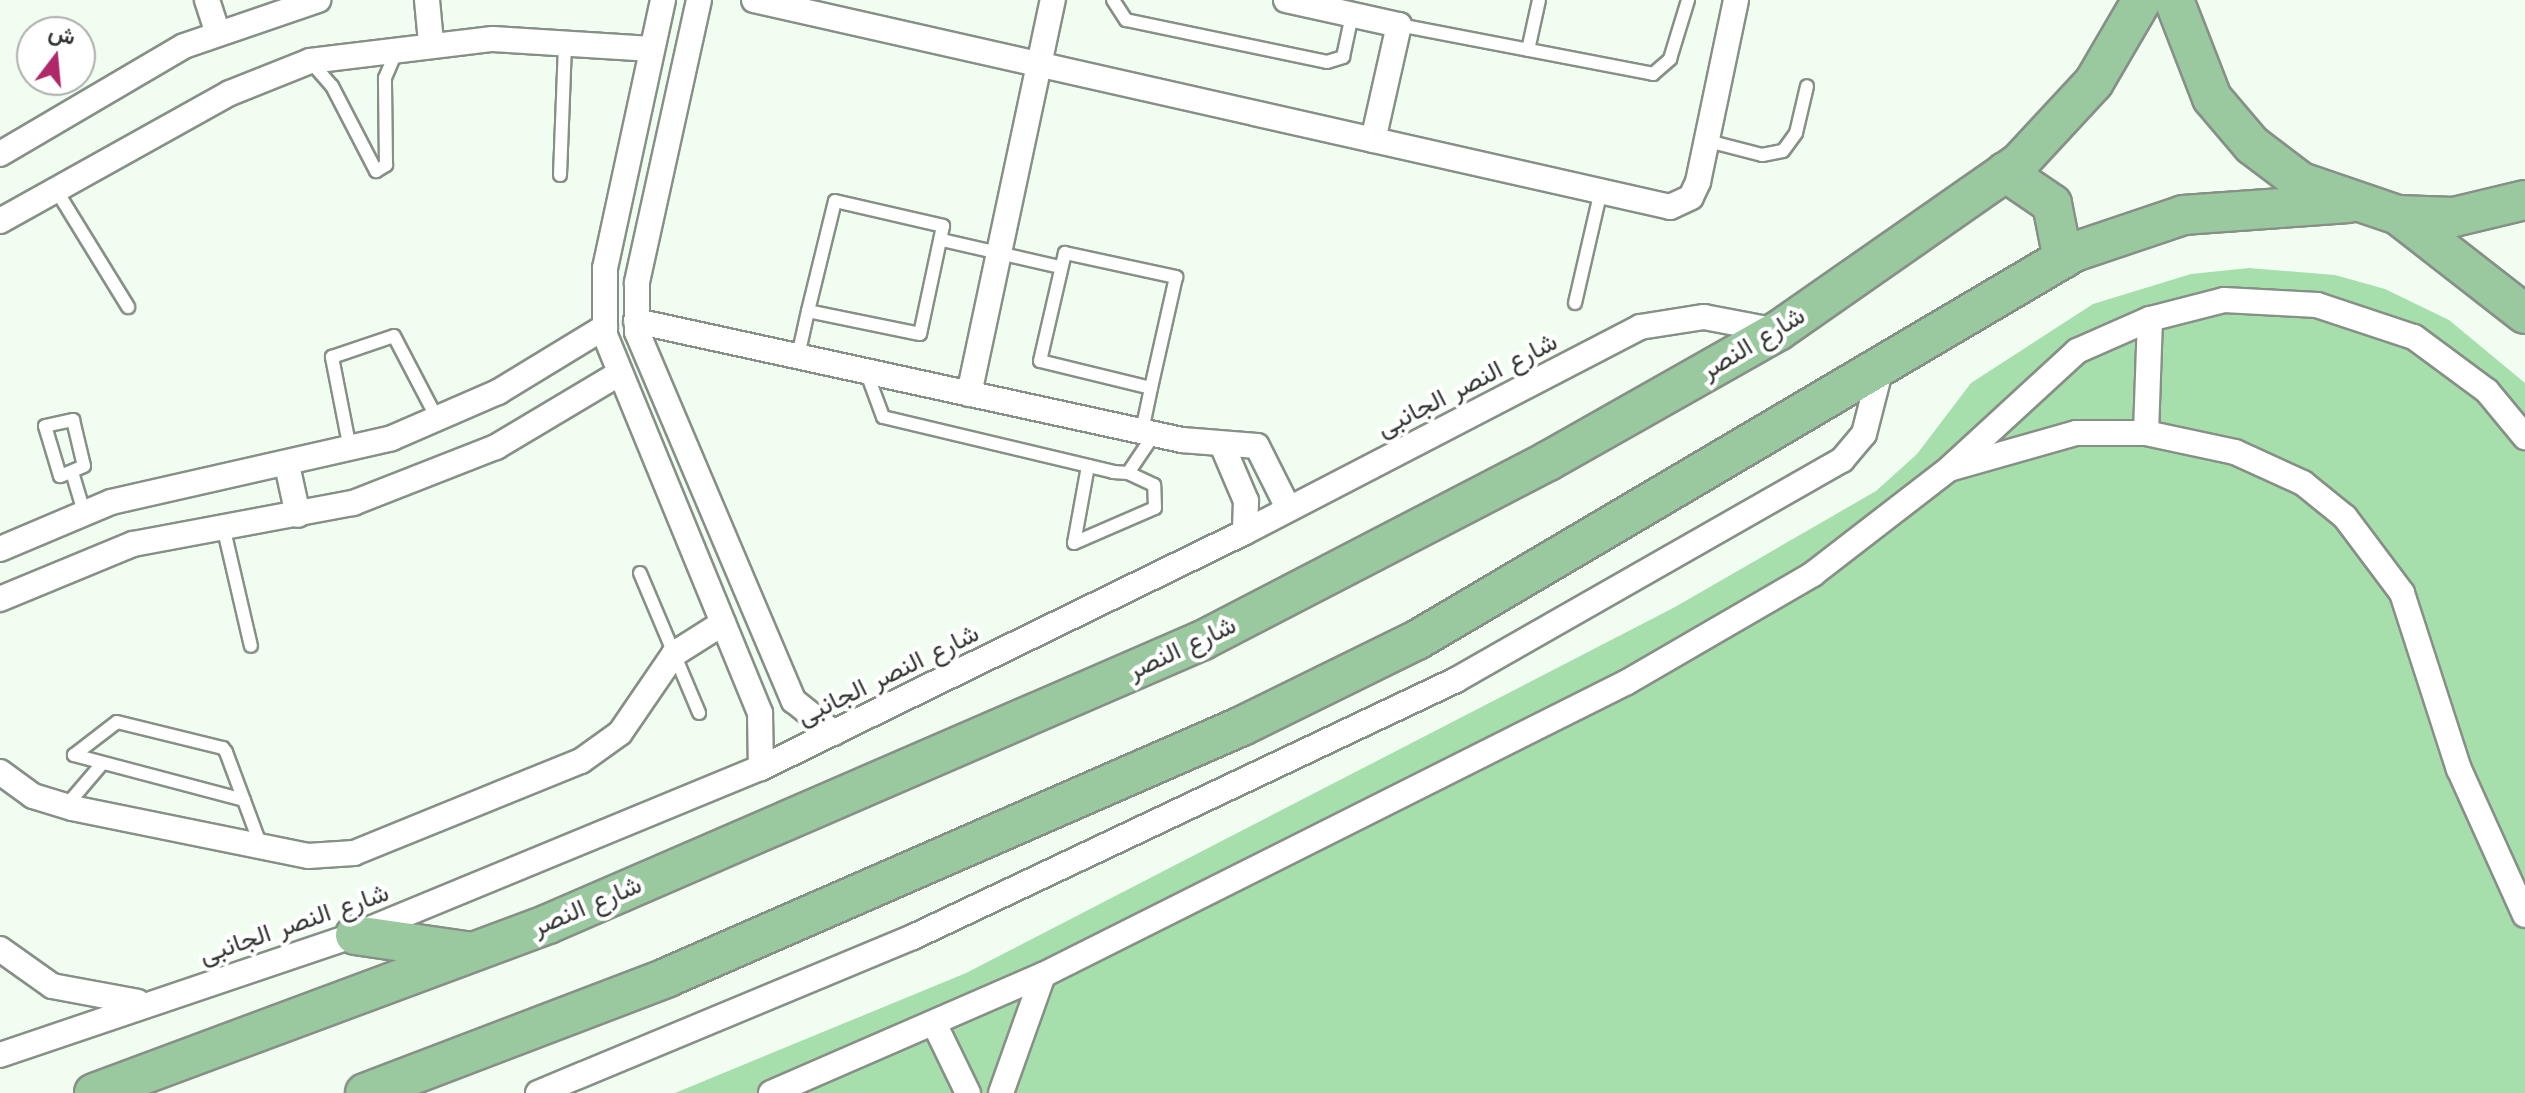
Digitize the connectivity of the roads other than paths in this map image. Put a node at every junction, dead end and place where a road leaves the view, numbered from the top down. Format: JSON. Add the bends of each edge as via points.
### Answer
{"nodes":[{"id":1,"x":207,"y":0,"type":"edge"},
{"id":2,"x":318,"y":0,"type":"edge"},
{"id":3,"x":427,"y":0,"type":"edge"},
{"id":4,"x":663,"y":0,"type":"edge"},
{"id":5,"x":699,"y":0,"type":"edge"},
{"id":6,"x":754,"y":0,"type":"edge"},
{"id":7,"x":1053,"y":0,"type":"edge"},
{"id":8,"x":1113,"y":0,"type":"edge"},
{"id":9,"x":1286,"y":0,"type":"edge"},
{"id":10,"x":1539,"y":0,"type":"edge"},
{"id":11,"x":1688,"y":0,"type":"edge"},
{"id":12,"x":1736,"y":0,"type":"edge"},
{"id":13,"x":2142,"y":0,"type":"edge"},
{"id":14,"x":2174,"y":0,"type":"edge"},
{"id":15,"x":1352,"y":15,"type":"junction"},
{"id":16,"x":1399,"y":25,"type":"junction"},
{"id":17,"x":217,"y":31,"type":"junction"},
{"id":18,"x":431,"y":42,"type":"junction"},
{"id":19,"x":565,"y":42,"type":"junction"},
{"id":20,"x":400,"y":46,"type":"junction"},
{"id":21,"x":652,"y":49,"type":"junction"},
{"id":22,"x":1528,"y":50,"type":"junction"},
{"id":23,"x":310,"y":61,"type":"junction"},
{"id":24,"x":1039,"y":63,"type":"junction"},
{"id":25,"x":1807,"y":86,"type":"dead end"},
{"id":26,"x":1373,"y":140,"type":"junction"},
{"id":27,"x":1708,"y":141,"type":"junction"},
{"id":28,"x":0,"y":154,"type":"edge"},
{"id":29,"x":2005,"y":172,"type":"junction"},
{"id":30,"x":560,"y":175,"type":"dead end"},
{"id":31,"x":58,"y":193,"type":"junction"},
{"id":32,"x":1600,"y":195,"type":"junction"},
{"id":33,"x":2525,"y":200,"type":"edge"},
{"id":34,"x":2349,"y":203,"type":"junction"},
{"id":35,"x":2398,"y":215,"type":"junction"},
{"id":36,"x":0,"y":221,"type":"edge"},
{"id":37,"x":942,"y":240,"type":"junction"},
{"id":38,"x":997,"y":253,"type":"junction"},
{"id":39,"x":2063,"y":259,"type":"junction"},
{"id":40,"x":1060,"y":267,"type":"junction"},
{"id":41,"x":1575,"y":303,"type":"dead end"},
{"id":42,"x":128,"y":307,"type":"dead end"},
{"id":43,"x":808,"y":311,"type":"junction"},
{"id":44,"x":2525,"y":314,"type":"edge"},
{"id":45,"x":2150,"y":319,"type":"junction"},
{"id":46,"x":636,"y":321,"type":"junction"},
{"id":47,"x":605,"y":327,"type":"junction"},
{"id":48,"x":1778,"y":331,"type":"junction"},
{"id":49,"x":798,"y":356,"type":"junction"},
{"id":50,"x":1881,"y":368,"type":"junction"},
{"id":51,"x":866,"y":371,"type":"junction"},
{"id":52,"x":617,"y":375,"type":"junction"},
{"id":53,"x":1151,"y":388,"type":"junction"},
{"id":54,"x":969,"y":394,"type":"junction"},
{"id":55,"x":438,"y":420,"type":"junction"},
{"id":56,"x":1148,"y":432,"type":"junction"},
{"id":57,"x":2146,"y":433,"type":"junction"},
{"id":58,"x":2525,"y":437,"type":"edge"},
{"id":59,"x":1223,"y":447,"type":"junction"},
{"id":60,"x":350,"y":449,"type":"junction"},
{"id":61,"x":287,"y":465,"type":"junction"},
{"id":62,"x":1088,"y":466,"type":"junction"},
{"id":63,"x":1949,"y":469,"type":"junction"},
{"id":64,"x":72,"y":472,"type":"junction"},
{"id":65,"x":1128,"y":473,"type":"junction"},
{"id":66,"x":1288,"y":508,"type":"junction"},
{"id":67,"x":84,"y":512,"type":"junction"},
{"id":68,"x":298,"y":515,"type":"junction"},
{"id":69,"x":223,"y":526,"type":"junction"},
{"id":70,"x":1245,"y":532,"type":"junction"},
{"id":71,"x":0,"y":549,"type":"edge"},
{"id":72,"x":640,"y":573,"type":"dead end"},
{"id":73,"x":0,"y":599,"type":"edge"},
{"id":74,"x":723,"y":623,"type":"junction"},
{"id":75,"x":764,"y":632,"type":"junction"},
{"id":76,"x":251,"y":646,"type":"dead end"},
{"id":77,"x":733,"y":647,"type":"junction"},
{"id":78,"x":674,"y":654,"type":"junction"},
{"id":79,"x":699,"y":713,"type":"dead end"},
{"id":80,"x":834,"y":733,"type":"junction"},
{"id":81,"x":101,"y":765,"type":"junction"},
{"id":82,"x":761,"y":768,"type":"junction"},
{"id":83,"x":0,"y":772,"type":"edge"},
{"id":84,"x":244,"y":800,"type":"junction"},
{"id":85,"x":66,"y":806,"type":"junction"},
{"id":86,"x":261,"y":846,"type":"junction"},
{"id":87,"x":2525,"y":915,"type":"edge"},
{"id":88,"x":355,"y":935,"type":"junction"},
{"id":89,"x":0,"y":949,"type":"edge"},
{"id":90,"x":474,"y":952,"type":"junction"},
{"id":91,"x":1043,"y":975,"type":"junction"},
{"id":92,"x":156,"y":1001,"type":"junction"},
{"id":93,"x":934,"y":1023,"type":"junction"},
{"id":94,"x":0,"y":1055,"type":"edge"},
{"id":95,"x":94,"y":1093,"type":"edge"},
{"id":96,"x":365,"y":1093,"type":"edge"},
{"id":97,"x":538,"y":1093,"type":"edge"},
{"id":98,"x":771,"y":1093,"type":"edge"},
{"id":99,"x":968,"y":1093,"type":"edge"},
{"id":100,"x":1001,"y":1093,"type":"edge"}],
"edges":[{"from":1,"to":17,"type":"street"},
{"from":2,"to":17,"type":"street"},
{"from":3,"to":18,"type":"street"},
{"from":4,"to":21,"type":"street"},
{"from":5,"to":46,"type":"street","via":[[637,283]]},
{"from":6,"to":24,"type":"street"},
{"from":7,"to":24,"type":"street"},
{"from":8,"to":15,"type":"lane","via":[[1126,20],[1327,62],[1343,57]]},
{"from":9,"to":15,"type":"street"},
{"from":10,"to":22,"type":"lane"},
{"from":11,"to":22,"type":"lane","via":[[1670,59],[1653,74]]},
{"from":12,"to":27,"type":"street"},
{"from":13,"to":29,"type":"main road","name":"شارع النصر","via":[[2094,82]]},
{"from":14,"to":34,"type":"main road","via":[[2212,98],[2252,145],[2301,182]]},
{"from":15,"to":16,"type":"street"},
{"from":16,"to":22,"type":"lane"},
{"from":16,"to":26,"type":"street"},
{"from":17,"to":28,"type":"street"},
{"from":18,"to":19,"type":"street"},
{"from":18,"to":20,"type":"street"},
{"from":19,"to":21,"type":"street"},
{"from":19,"to":30,"type":"lane"},
{"from":20,"to":23,"type":"street"},
{"from":20,"to":23,"type":"lane","via":[[385,78],[386,165],[376,171],[332,86]]},
{"from":21,"to":47,"type":"street","via":[[605,268]]},
{"from":23,"to":31,"type":"street","via":[[230,93]]},
{"from":24,"to":26,"type":"street"},
{"from":24,"to":38,"type":"street"},
{"from":25,"to":27,"type":"lane","via":[[1796,133],[1783,151],[1762,155]]},
{"from":26,"to":32,"type":"street"},
{"from":27,"to":32,"type":"street","via":[[1698,182],[1678,204]]},
{"from":29,"to":39,"type":"main road","via":[[2052,204]]},
{"from":29,"to":48,"type":"main road","name":"شارع النصر"},
{"from":31,"to":36,"type":"street"},
{"from":31,"to":42,"type":"lane"},
{"from":32,"to":41,"type":"lane"},
{"from":33,"to":35,"type":"main road","via":[[2454,217]]},
{"from":34,"to":35,"type":"main road"},
{"from":34,"to":39,"type":"main road","via":[[2183,215]]},
{"from":35,"to":44,"type":"main road"},
{"from":37,"to":38,"type":"lane"},
{"from":37,"to":43,"type":"lane","via":[[920,334]]},
{"from":37,"to":43,"type":"lane","via":[[939,223],[835,201]]},
{"from":38,"to":40,"type":"lane"},
{"from":38,"to":54,"type":"street"},
{"from":39,"to":50,"type":"main road"},
{"from":40,"to":53,"type":"lane","via":[[1040,361]]},
{"from":40,"to":53,"type":"lane","via":[[1070,253],[1176,277]]},
{"from":43,"to":49,"type":"lane"},
{"from":45,"to":57,"type":"street"},
{"from":45,"to":58,"type":"street","via":[[2254,300],[2372,319],[2451,360]]},
{"from":45,"to":63,"type":"street","via":[[2050,370]]},
{"from":46,"to":49,"type":"street"},
{"from":46,"to":75,"type":"street"},
{"from":47,"to":52,"type":"street"},
{"from":47,"to":55,"type":"street"},
{"from":48,"to":66,"type":"street","name":"شارع النصر الجانبى","via":[[1704,317],[1640,327]]},
{"from":48,"to":90,"type":"main road","name":"شارع النصر","via":[[1548,461],[1203,640]]},
{"from":49,"to":51,"type":"street"},
{"from":50,"to":96,"type":"main road","via":[[1417,640],[1242,726],[668,977]]},
{"from":50,"to":97,"type":"street","via":[[1877,402],[1842,460],[1456,680],[913,937]]},
{"from":51,"to":54,"type":"street"},
{"from":51,"to":62,"type":"lane","via":[[883,417]]},
{"from":52,"to":68,"type":"street","via":[[496,447],[353,503]]},
{"from":52,"to":74,"type":"street"},
{"from":53,"to":56,"type":"lane"},
{"from":54,"to":56,"type":"street"},
{"from":55,"to":60,"type":"street"},
{"from":55,"to":60,"type":"lane","via":[[394,336],[332,357]]},
{"from":56,"to":59,"type":"street"},
{"from":56,"to":65,"type":"lane"},
{"from":57,"to":63,"type":"street","via":[[2076,433]]},
{"from":57,"to":87,"type":"street","via":[[2269,465],[2345,517],[2375,553],[2416,626],[2459,769]]},
{"from":59,"to":66,"type":"street","via":[[1242,443],[1263,451]]},
{"from":59,"to":70,"type":"street","via":[[1246,501]]},
{"from":60,"to":61,"type":"street"},
{"from":61,"to":67,"type":"street"},
{"from":61,"to":68,"type":"street"},
{"from":62,"to":65,"type":"lane"},
{"from":62,"to":65,"type":"lane","via":[[1074,543],[1155,508],[1154,485]]},
{"from":63,"to":91,"type":"street","via":[[1813,574],[1627,682]]},
{"from":64,"to":64,"type":"lane","via":[[60,476],[45,426],[73,420],[84,466]]},
{"from":64,"to":67,"type":"lane"},
{"from":66,"to":70,"type":"street","name":"شارع النصر الجانبى"},
{"from":67,"to":71,"type":"street"},
{"from":68,"to":69,"type":"street"},
{"from":69,"to":73,"type":"street","via":[[133,544]]},
{"from":69,"to":76,"type":"lane"},
{"from":70,"to":80,"type":"street","name":"شارع النصر الجانبى"},
{"from":72,"to":78,"type":"lane"},
{"from":74,"to":77,"type":"street"},
{"from":74,"to":78,"type":"street"},
{"from":75,"to":77,"type":"street"},
{"from":75,"to":80,"type":"street","via":[[794,701]]},
{"from":77,"to":82,"type":"street","via":[[760,713]]},
{"from":78,"to":79,"type":"lane"},
{"from":78,"to":86,"type":"street","via":[[620,733],[581,761],[354,853],[308,856]]},
{"from":80,"to":82,"type":"street","name":"شارع النصر الجانبى"},
{"from":81,"to":84,"type":"lane"},
{"from":81,"to":84,"type":"lane","via":[[74,755],[108,724],[131,725],[223,748]]},
{"from":81,"to":85,"type":"lane"},
{"from":82,"to":88,"type":"street","name":"شارع النصر الجانبى"},
{"from":83,"to":85,"type":"street","via":[[33,796]]},
{"from":84,"to":86,"type":"lane"},
{"from":85,"to":86,"type":"street"},
{"from":88,"to":90,"type":"main road"},
{"from":88,"to":92,"type":"street","name":"شارع النصر الجانبى"},
{"from":89,"to":92,"type":"street","via":[[52,986],[85,998]]},
{"from":90,"to":95,"type":"main road","name":"شارع النصر"},
{"from":91,"to":93,"type":"street"},
{"from":91,"to":100,"type":"street"},
{"from":92,"to":94,"type":"street","name":"شارع النصر الجانبى"},
{"from":93,"to":98,"type":"street"},
{"from":93,"to":99,"type":"street"}]}
